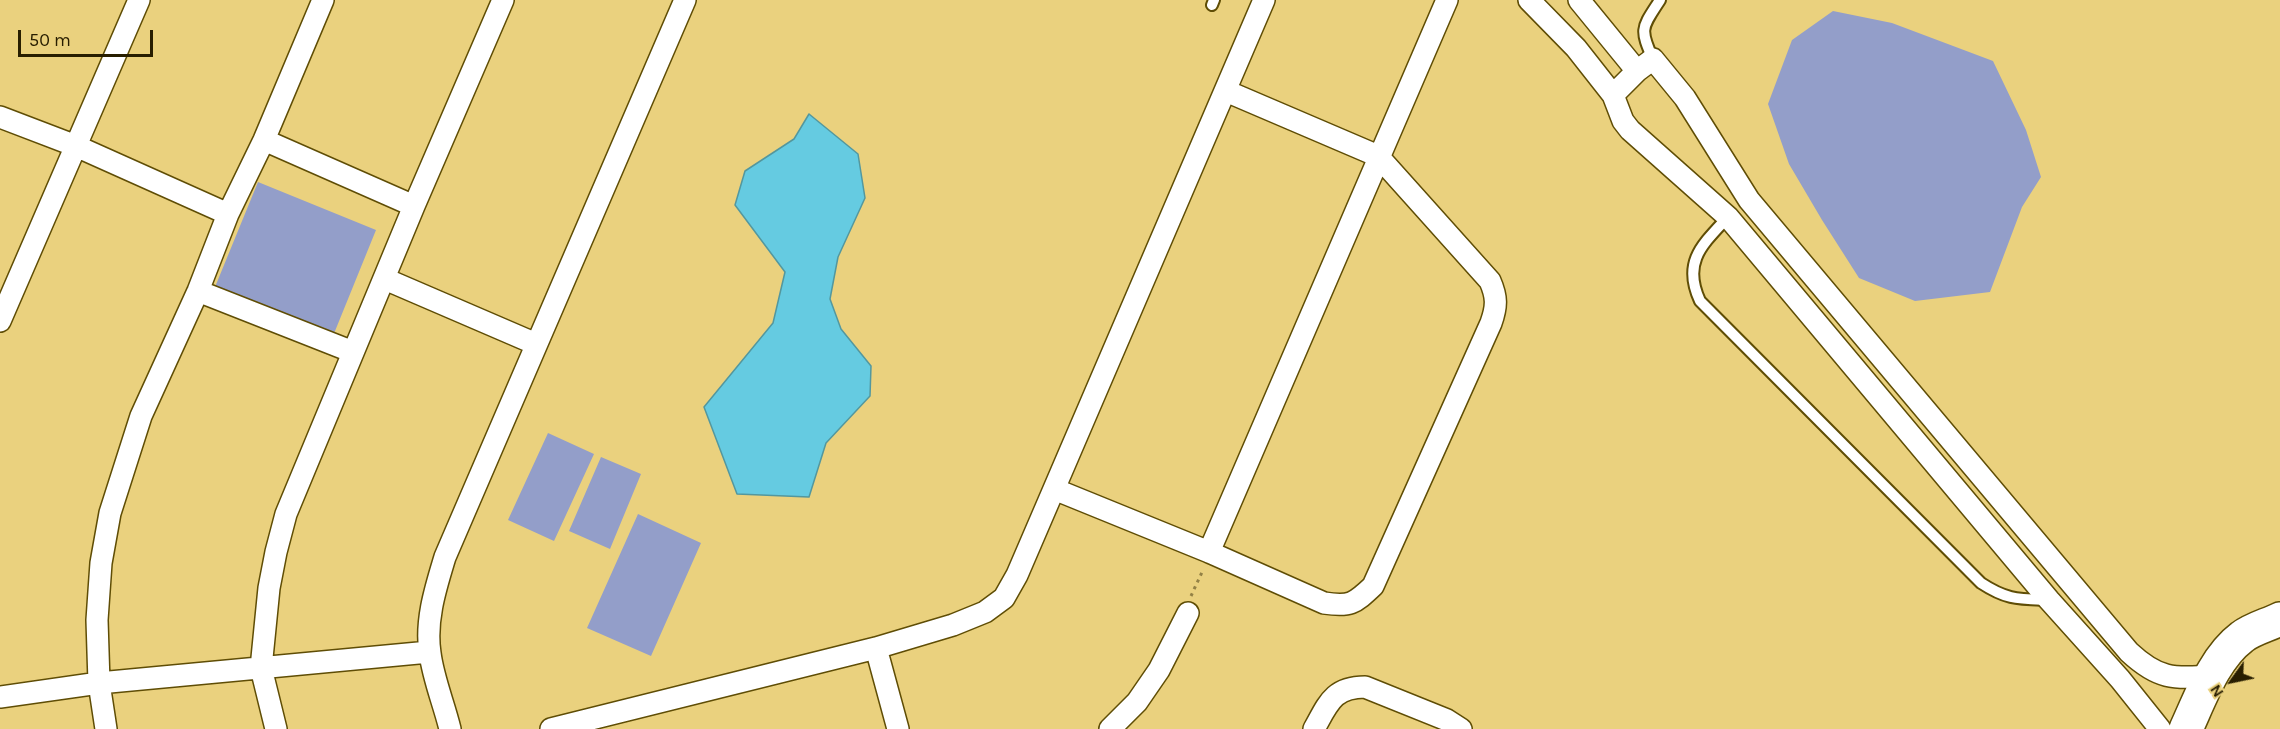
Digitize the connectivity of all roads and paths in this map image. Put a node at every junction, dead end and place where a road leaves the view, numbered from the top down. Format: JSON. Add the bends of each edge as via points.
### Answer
{"nodes":[{"id":1,"x":140,"y":0,"type":"edge"},
{"id":2,"x":323,"y":0,"type":"edge"},
{"id":3,"x":503,"y":0,"type":"edge"},
{"id":4,"x":686,"y":0,"type":"edge"},
{"id":5,"x":1264,"y":0,"type":"edge"},
{"id":6,"x":1447,"y":0,"type":"edge"},
{"id":7,"x":1529,"y":0,"type":"edge"},
{"id":8,"x":1579,"y":0,"type":"edge"},
{"id":9,"x":1660,"y":0,"type":"edge"},
{"id":10,"x":1645,"y":65,"type":"junction"},
{"id":11,"x":1226,"y":91,"type":"junction"},
{"id":12,"x":1613,"y":94,"type":"junction"},
{"id":13,"x":0,"y":117,"type":"edge"},
{"id":14,"x":264,"y":140,"type":"junction"},
{"id":15,"x":76,"y":146,"type":"junction"},
{"id":16,"x":1378,"y":156,"type":"junction"},
{"id":17,"x":1749,"y":200,"type":"junction"},
{"id":18,"x":414,"y":206,"type":"junction"},
{"id":19,"x":228,"y":214,"type":"junction"},
{"id":20,"x":1728,"y":217,"type":"junction"},
{"id":21,"x":385,"y":279,"type":"junction"},
{"id":22,"x":198,"y":291,"type":"junction"},
{"id":23,"x":0,"y":321,"type":"edge"},
{"id":24,"x":536,"y":344,"type":"junction"},
{"id":25,"x":353,"y":352,"type":"junction"},
{"id":26,"x":1054,"y":489,"type":"junction"},
{"id":27,"x":1209,"y":552,"type":"junction"},
{"id":28,"x":2049,"y":600,"type":"junction"},
{"id":29,"x":1188,"y":613,"type":"joint"},
{"id":30,"x":2278,"y":621,"type":"edge"},
{"id":31,"x":2118,"y":638,"type":"junction"},
{"id":32,"x":876,"y":648,"type":"junction"},
{"id":33,"x":429,"y":652,"type":"junction"},
{"id":34,"x":2098,"y":656,"type":"junction"},
{"id":35,"x":261,"y":668,"type":"junction"},
{"id":36,"x":2211,"y":676,"type":"junction"},
{"id":37,"x":99,"y":683,"type":"junction"},
{"id":38,"x":0,"y":697,"type":"edge"},
{"id":39,"x":106,"y":729,"type":"edge"},
{"id":40,"x":276,"y":729,"type":"edge"},
{"id":41,"x":450,"y":729,"type":"edge"},
{"id":42,"x":551,"y":729,"type":"edge"},
{"id":43,"x":898,"y":729,"type":"edge"},
{"id":44,"x":1110,"y":729,"type":"edge"},
{"id":45,"x":1314,"y":729,"type":"edge"},
{"id":46,"x":1461,"y":729,"type":"edge"},
{"id":47,"x":2160,"y":729,"type":"edge"},
{"id":48,"x":2186,"y":729,"type":"edge"}],
"edges":[{"from":1,"to":15,"type":"street"},
{"from":2,"to":14,"type":"street"},
{"from":3,"to":18,"type":"street"},
{"from":4,"to":24,"type":"street"},
{"from":5,"to":11,"type":"street"},
{"from":6,"to":16,"type":"street"},
{"from":7,"to":12,"type":"street","via":[[1576,48]]},
{"from":8,"to":10,"type":"street"},
{"from":9,"to":10,"type":"lane","via":[[1643,27]]},
{"from":10,"to":12,"type":"street"},
{"from":10,"to":17,"type":"street","via":[[1685,98]]},
{"from":11,"to":16,"type":"street"},
{"from":11,"to":26,"type":"street"},
{"from":12,"to":20,"type":"street","via":[[1630,130]]},
{"from":13,"to":15,"type":"street"},
{"from":14,"to":18,"type":"street"},
{"from":14,"to":19,"type":"street"},
{"from":15,"to":19,"type":"street"},
{"from":15,"to":23,"type":"street"},
{"from":16,"to":27,"type":"street"},
{"from":16,"to":27,"type":"street","via":[[1490,281],[1496,296],[1491,323],[1373,586],[1360,599],[1344,606],[1324,603]]},
{"from":17,"to":20,"type":"street"},
{"from":17,"to":31,"type":"street"},
{"from":18,"to":21,"type":"street"},
{"from":19,"to":22,"type":"street"},
{"from":20,"to":28,"type":"street"},
{"from":20,"to":28,"type":"lane","via":[[1703,244],[1694,261],[1694,287],[1700,301],[1981,583],[1998,595]]},
{"from":21,"to":24,"type":"street"},
{"from":21,"to":25,"type":"street"},
{"from":22,"to":25,"type":"street"},
{"from":22,"to":37,"type":"street","via":[[141,416],[110,513],[97,620]]},
{"from":24,"to":33,"type":"street","via":[[445,557],[429,624]]},
{"from":25,"to":35,"type":"street","via":[[286,514],[269,588]]},
{"from":26,"to":27,"type":"street"},
{"from":26,"to":32,"type":"street","via":[[1004,598],[985,612],[953,625]]},
{"from":27,"to":29,"type":"path"},
{"from":28,"to":34,"type":"street"},
{"from":29,"to":44,"type":"street","via":[[1159,670],[1137,702]]},
{"from":30,"to":36,"type":"main road","via":[[2243,636]]},
{"from":31,"to":34,"type":"street"},
{"from":31,"to":36,"type":"street","via":[[2129,652],[2157,673],[2171,678]]},
{"from":32,"to":42,"type":"street"},
{"from":32,"to":43,"type":"street"},
{"from":33,"to":35,"type":"street"},
{"from":33,"to":41,"type":"street"},
{"from":34,"to":47,"type":"street"},
{"from":35,"to":37,"type":"street"},
{"from":35,"to":40,"type":"street"},
{"from":36,"to":48,"type":"main road"},
{"from":37,"to":38,"type":"street"},
{"from":37,"to":39,"type":"street"},
{"from":45,"to":46,"type":"street","via":[[1339,692],[1365,687]]}]}
